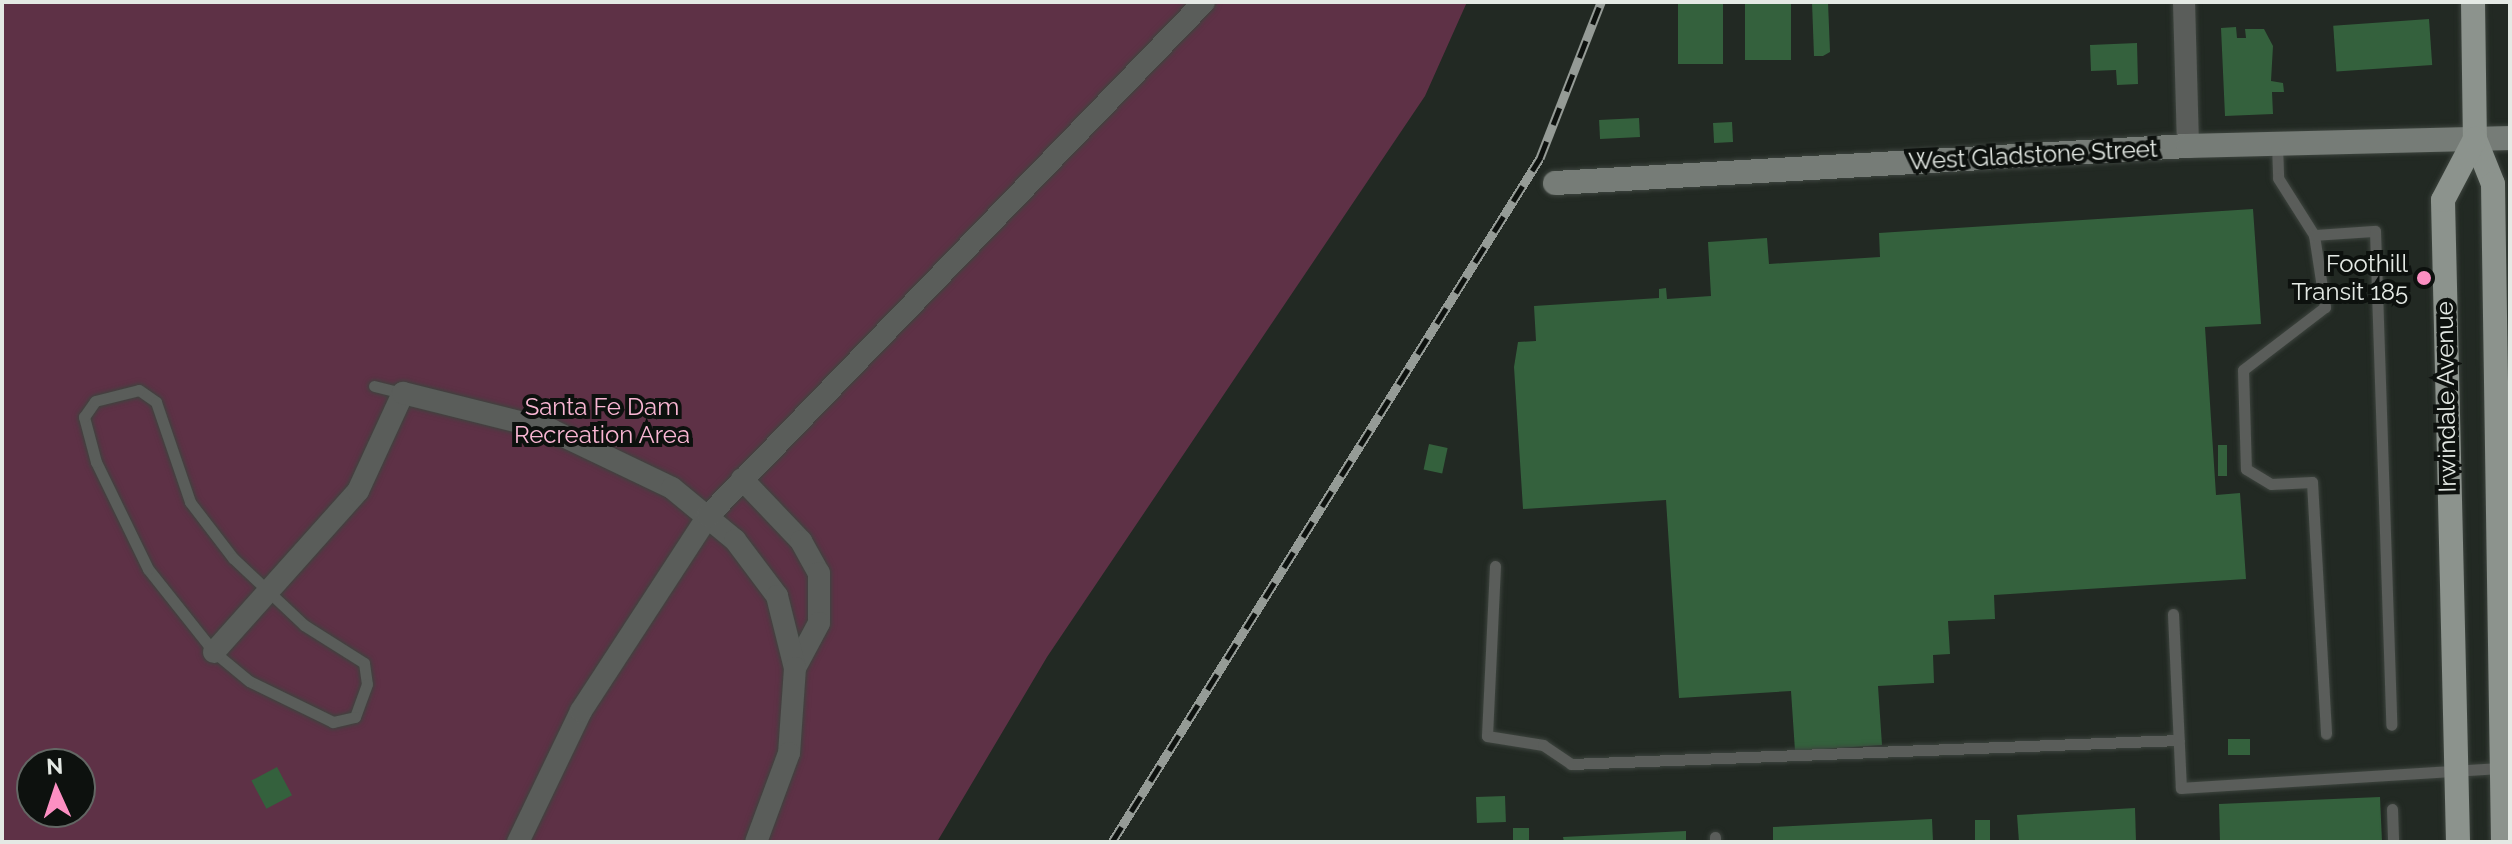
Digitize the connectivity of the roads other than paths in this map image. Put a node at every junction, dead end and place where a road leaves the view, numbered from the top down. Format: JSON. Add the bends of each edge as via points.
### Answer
{"nodes":[{"id":1,"x":1204,"y":2,"type":"edge"},
{"id":2,"x":2184,"y":2,"type":"edge"},
{"id":3,"x":2473,"y":2,"type":"edge"},
{"id":4,"x":2510,"y":138,"type":"edge"},
{"id":5,"x":2475,"y":139,"type":"junction"},
{"id":6,"x":2277,"y":144,"type":"junction"},
{"id":7,"x":2188,"y":146,"type":"junction"},
{"id":8,"x":1555,"y":183,"type":"dead end"},
{"id":9,"x":2314,"y":235,"type":"junction"},
{"id":10,"x":374,"y":386,"type":"dead end"},
{"id":11,"x":403,"y":393,"type":"junction"},
{"id":12,"x":742,"y":479,"type":"junction"},
{"id":13,"x":708,"y":516,"type":"junction"},
{"id":14,"x":1495,"y":566,"type":"dead end"},
{"id":15,"x":267,"y":594,"type":"junction"},
{"id":16,"x":2173,"y":614,"type":"dead end"},
{"id":17,"x":214,"y":652,"type":"junction"},
{"id":18,"x":795,"y":668,"type":"junction"},
{"id":19,"x":2391,"y":725,"type":"dead end"},
{"id":20,"x":2326,"y":734,"type":"dead end"},
{"id":21,"x":2179,"y":740,"type":"junction"},
{"id":22,"x":2456,"y":770,"type":"junction"},
{"id":23,"x":2505,"y":781,"type":"edge"},
{"id":24,"x":2392,"y":809,"type":"dead end"},
{"id":25,"x":518,"y":842,"type":"edge"},
{"id":26,"x":756,"y":842,"type":"edge"},
{"id":27,"x":2393,"y":842,"type":"edge"},
{"id":28,"x":2458,"y":842,"type":"edge"},
{"id":29,"x":2503,"y":842,"type":"edge"}],
"edges":[{"from":1,"to":12,"type":"street"},
{"from":2,"to":7,"type":"street"},
{"from":3,"to":5,"type":"main road"},
{"from":4,"to":5,"type":"street","name":"West Gladstone Street"},
{"from":5,"to":6,"type":"street","name":"West Gladstone Street"},
{"from":5,"to":22,"type":"main road","name":"Irwindale Avenue","via":[[2443,200]]},
{"from":5,"to":23,"type":"main road","name":"Irwindale Avenue","via":[[2493,184]]},
{"from":6,"to":7,"type":"street","name":"West Gladstone Street"},
{"from":6,"to":9,"type":"lane","via":[[2278,178]]},
{"from":7,"to":8,"type":"street","name":"West Gladstone Street"},
{"from":9,"to":19,"type":"lane","via":[[2375,231]]},
{"from":9,"to":20,"type":"lane","via":[[2325,307],[2243,370],[2246,469],[2271,484],[2312,482]]},
{"from":10,"to":11,"type":"lane"},
{"from":11,"to":13,"type":"street","via":[[551,430],[616,456]]},
{"from":11,"to":15,"type":"street","via":[[358,491]]},
{"from":12,"to":13,"type":"street"},
{"from":12,"to":18,"type":"street","via":[[801,541],[819,573],[819,623]]},
{"from":13,"to":18,"type":"street","via":[[777,596]]},
{"from":13,"to":25,"type":"street","via":[[581,711]]},
{"from":14,"to":21,"type":"lane","via":[[1487,736],[1543,745],[1571,764]]},
{"from":15,"to":17,"type":"street"},
{"from":15,"to":17,"type":"lane","via":[[364,663],[367,684],[355,717],[333,722],[287,704]]},
{"from":15,"to":17,"type":"lane","via":[[190,502],[150,393],[95,401],[84,417],[86,435],[113,503],[148,569]]},
{"from":16,"to":21,"type":"lane"},
{"from":18,"to":26,"type":"street","via":[[789,753]]},
{"from":21,"to":22,"type":"lane","via":[[2181,788]]},
{"from":22,"to":23,"type":"lane"},
{"from":22,"to":28,"type":"main road","name":"Irwindale Avenue"},
{"from":23,"to":29,"type":"main road","name":"Irwindale Avenue"},
{"from":24,"to":27,"type":"lane"}]}
